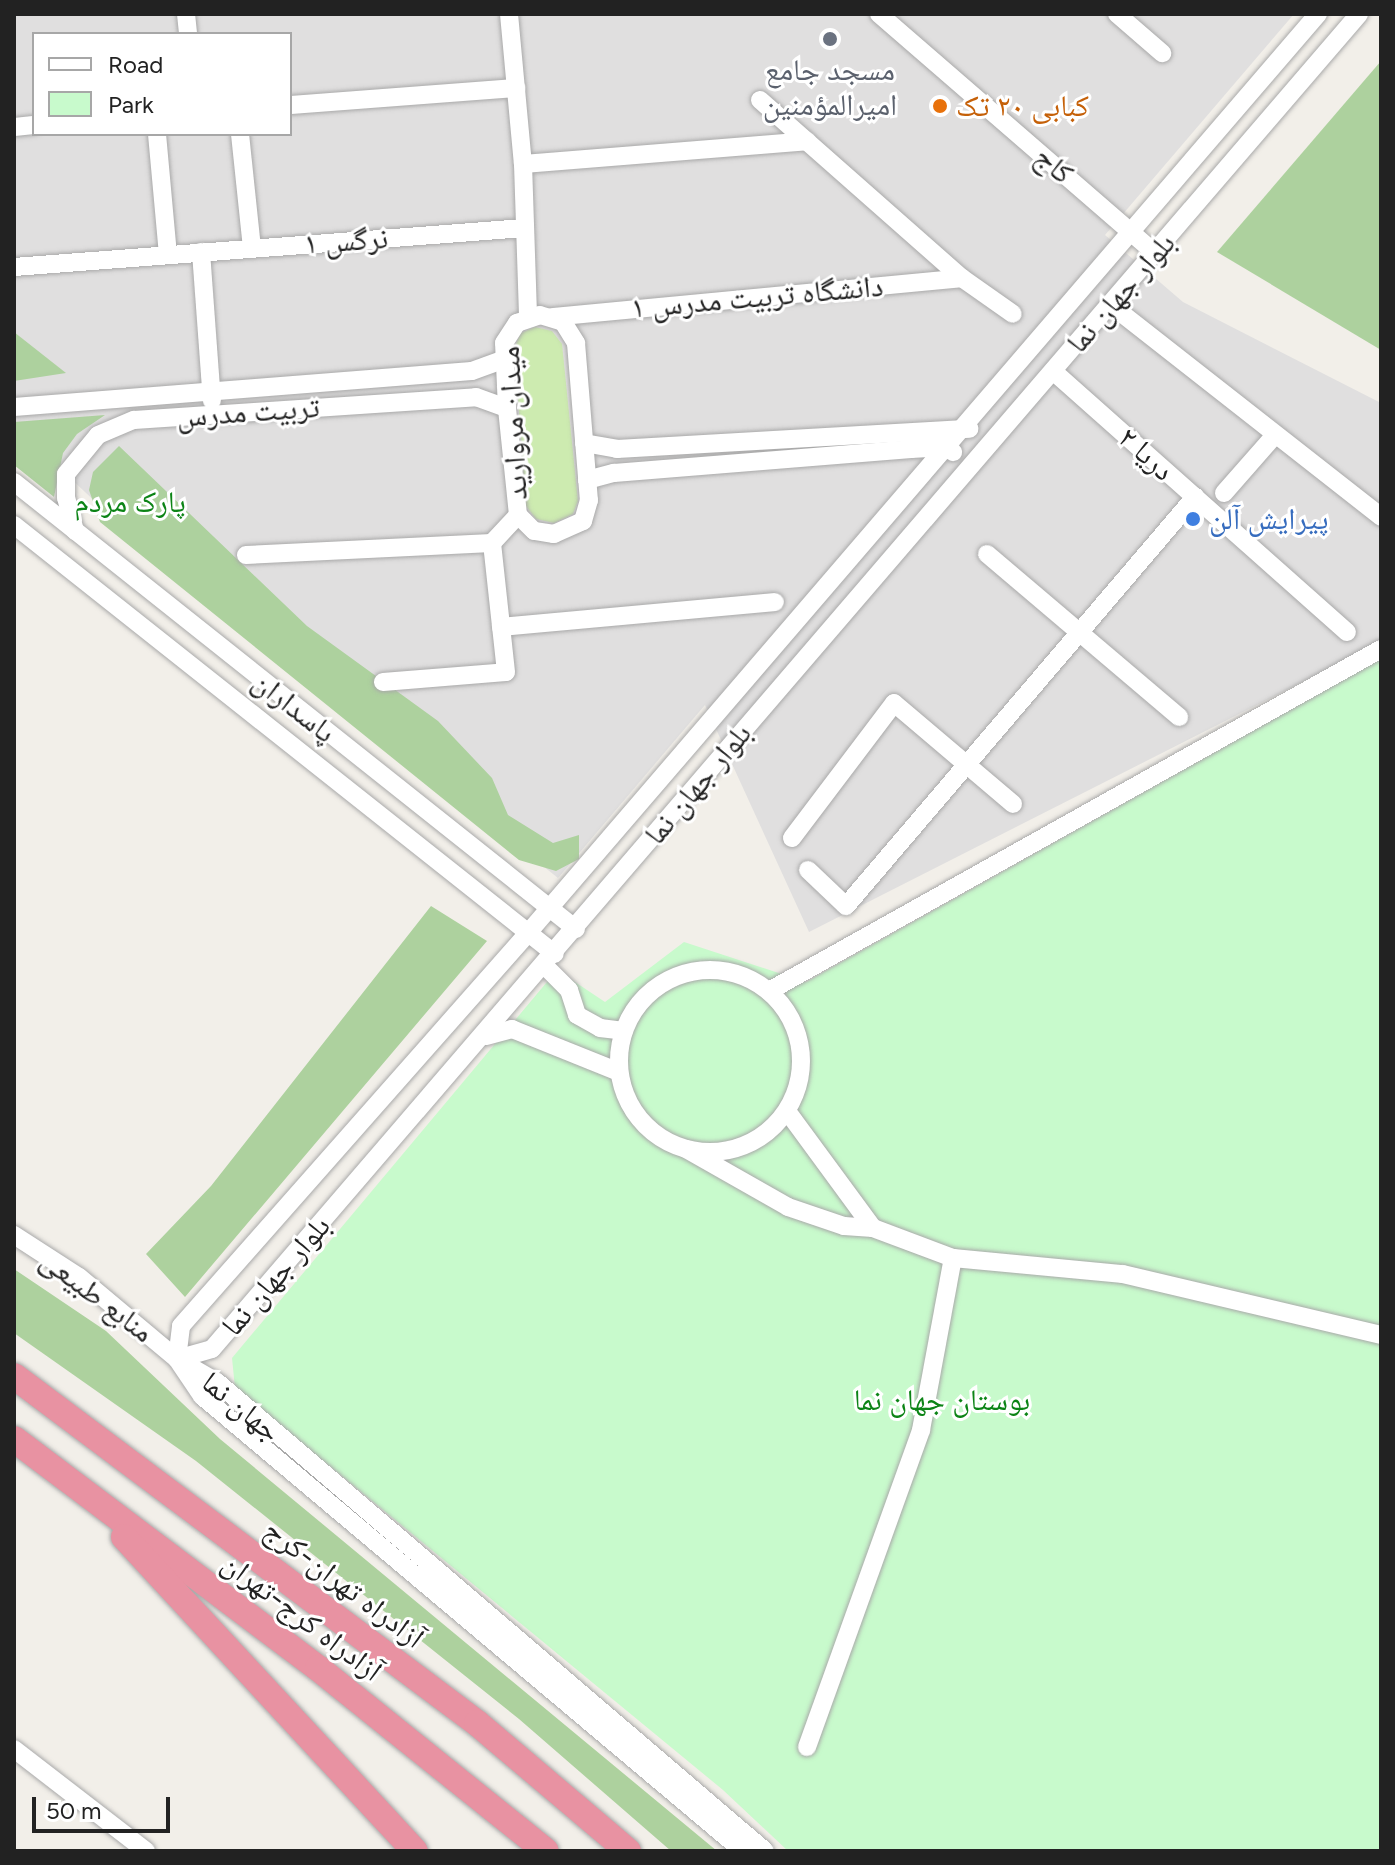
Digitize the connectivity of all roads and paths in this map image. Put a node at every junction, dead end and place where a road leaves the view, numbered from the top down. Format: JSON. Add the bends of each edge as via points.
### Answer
{"nodes":[{"id":1,"x":509,"y":14,"type":"edge"},
{"id":2,"x":879,"y":14,"type":"edge"},
{"id":3,"x":1117,"y":14,"type":"edge"},
{"id":4,"x":1318,"y":14,"type":"edge"},
{"id":5,"x":1359,"y":14,"type":"edge"},
{"id":6,"x":1162,"y":53,"type":"dead end"},
{"id":7,"x":516,"y":88,"type":"junction"},
{"id":8,"x":760,"y":100,"type":"dead end"},
{"id":9,"x":292,"y":105,"type":"edge"},
{"id":10,"x":157,"y":136,"type":"edge"},
{"id":11,"x":240,"y":136,"type":"edge"},
{"id":12,"x":807,"y":141,"type":"junction"},
{"id":13,"x":523,"y":164,"type":"junction"},
{"id":14,"x":524,"y":228,"type":"junction"},
{"id":15,"x":1133,"y":233,"type":"junction"},
{"id":16,"x":252,"y":248,"type":"junction"},
{"id":17,"x":201,"y":252,"type":"junction"},
{"id":18,"x":1155,"y":253,"type":"junction"},
{"id":19,"x":168,"y":254,"type":"junction"},
{"id":20,"x":14,"y":267,"type":"edge"},
{"id":21,"x":962,"y":278,"type":"junction"},
{"id":22,"x":1111,"y":305,"type":"junction"},
{"id":23,"x":1013,"y":314,"type":"dead end"},
{"id":24,"x":528,"y":317,"type":"junction"},
{"id":25,"x":552,"y":317,"type":"junction"},
{"id":26,"x":505,"y":359,"type":"junction"},
{"id":27,"x":1053,"y":371,"type":"junction"},
{"id":28,"x":211,"y":390,"type":"junction"},
{"id":29,"x":14,"y":407,"type":"edge"},
{"id":30,"x":507,"y":408,"type":"junction"},
{"id":31,"x":213,"y":415,"type":"junction"},
{"id":32,"x":965,"y":426,"type":"junction"},
{"id":33,"x":1275,"y":435,"type":"junction"},
{"id":34,"x":988,"y":442,"type":"junction"},
{"id":35,"x":584,"y":443,"type":"junction"},
{"id":36,"x":947,"y":447,"type":"junction"},
{"id":37,"x":968,"y":463,"type":"junction"},
{"id":38,"x":587,"y":480,"type":"junction"},
{"id":39,"x":14,"y":482,"type":"edge"},
{"id":40,"x":1224,"y":493,"type":"dead end"},
{"id":41,"x":1195,"y":497,"type":"junction"},
{"id":42,"x":518,"y":515,"type":"junction"},
{"id":43,"x":1381,"y":517,"type":"edge"},
{"id":44,"x":14,"y":525,"type":"edge"},
{"id":45,"x":75,"y":531,"type":"junction"},
{"id":46,"x":492,"y":543,"type":"junction"},
{"id":47,"x":987,"y":554,"type":"dead end"},
{"id":48,"x":246,"y":555,"type":"dead end"},
{"id":49,"x":775,"y":602,"type":"dead end"},
{"id":50,"x":191,"y":625,"type":"junction"},
{"id":51,"x":501,"y":627,"type":"junction"},
{"id":52,"x":1081,"y":631,"type":"junction"},
{"id":53,"x":1347,"y":632,"type":"dead end"},
{"id":54,"x":168,"y":648,"type":"junction"},
{"id":55,"x":1381,"y":649,"type":"edge"},
{"id":56,"x":383,"y":682,"type":"dead end"},
{"id":57,"x":1179,"y":717,"type":"dead end"},
{"id":58,"x":967,"y":765,"type":"junction"},
{"id":59,"x":1013,"y":804,"type":"dead end"},
{"id":60,"x":792,"y":838,"type":"dead end"},
{"id":61,"x":808,"y":870,"type":"dead end"},
{"id":62,"x":549,"y":908,"type":"junction"},
{"id":63,"x":576,"y":929,"type":"junction"},
{"id":64,"x":528,"y":933,"type":"junction"},
{"id":65,"x":550,"y":960,"type":"junction"},
{"id":66,"x":769,"y":991,"type":"junction"},
{"id":67,"x":624,"y":1031,"type":"junction"},
{"id":68,"x":486,"y":1036,"type":"junction"},
{"id":69,"x":619,"y":1072,"type":"junction"},
{"id":70,"x":787,"y":1111,"type":"junction"},
{"id":71,"x":686,"y":1149,"type":"junction"},
{"id":72,"x":873,"y":1228,"type":"junction"},
{"id":73,"x":14,"y":1235,"type":"edge"},
{"id":74,"x":953,"y":1258,"type":"junction"},
{"id":75,"x":1381,"y":1335,"type":"edge"},
{"id":76,"x":177,"y":1359,"type":"junction"},
{"id":77,"x":14,"y":1376,"type":"edge"},
{"id":78,"x":14,"y":1439,"type":"edge"},
{"id":79,"x":81,"y":1491,"type":"junction"},
{"id":80,"x":807,"y":1747,"type":"dead end"},
{"id":81,"x":14,"y":1749,"type":"edge"},
{"id":82,"x":146,"y":1851,"type":"edge"},
{"id":83,"x":415,"y":1851,"type":"edge"},
{"id":84,"x":546,"y":1851,"type":"edge"},
{"id":85,"x":628,"y":1851,"type":"edge"},
{"id":86,"x":743,"y":1851,"type":"edge"},
{"id":87,"x":765,"y":1851,"type":"edge"}],
"edges":[{"from":1,"to":7,"type":"street"},
{"from":2,"to":15,"type":"street","name":"کاج"},
{"from":3,"to":6,"type":"street"},
{"from":4,"to":15,"type":"street","name":"بلوار جهان نما"},
{"from":5,"to":18,"type":"street","name":"بلوار جهان نما"},
{"from":7,"to":9,"type":"street"},
{"from":7,"to":13,"type":"street"},
{"from":8,"to":12,"type":"street"},
{"from":10,"to":19,"type":"street"},
{"from":11,"to":16,"type":"street"},
{"from":12,"to":13,"type":"street"},
{"from":12,"to":21,"type":"street"},
{"from":13,"to":14,"type":"street"},
{"from":14,"to":16,"type":"street","name":"نرگس ۱"},
{"from":14,"to":24,"type":"street"},
{"from":15,"to":18,"type":"street","name":"کاج"},
{"from":15,"to":32,"type":"street","name":"بلوار جهان نما"},
{"from":16,"to":17,"type":"street","name":"نرگس ۱"},
{"from":17,"to":19,"type":"street","name":"نرگس ۱"},
{"from":17,"to":28,"type":"street"},
{"from":18,"to":22,"type":"street","name":"بلوار جهان نما"},
{"from":19,"to":20,"type":"street","name":"نرگس ۱"},
{"from":21,"to":23,"type":"street"},
{"from":21,"to":25,"type":"street","name":"۱ دانشگاه تربیت مدرس"},
{"from":22,"to":27,"type":"street","name":"بلوار جهان نما"},
{"from":22,"to":33,"type":"street"},
{"from":24,"to":25,"type":"street","name":"میدان مروارید"},
{"from":24,"to":26,"type":"street","name":"میدان مروارید","via":[[509,332]]},
{"from":25,"to":35,"type":"street","name":"میدان مروارید","via":[[576,343]]},
{"from":26,"to":28,"type":"street","name":"تربیت مدرس","via":[[472,371]]},
{"from":26,"to":30,"type":"street","name":"میدان مروارید"},
{"from":27,"to":34,"type":"street","name":"بلوار جهان نما"},
{"from":27,"to":41,"type":"street","name":"دریا ۲"},
{"from":28,"to":29,"type":"street","name":"تربیت مدرس"},
{"from":28,"to":31,"type":"street"},
{"from":30,"to":31,"type":"street","name":"تربیت مدرس","via":[[476,397]]},
{"from":30,"to":42,"type":"street","name":"میدان مروارید"},
{"from":31,"to":45,"type":"street","name":"تربیت مدرس","via":[[134,420],[98,435],[66,474]]},
{"from":32,"to":34,"type":"street"},
{"from":32,"to":35,"type":"street","via":[[617,449]]},
{"from":32,"to":36,"type":"street","name":"بلوار جهان نما"},
{"from":33,"to":40,"type":"street"},
{"from":33,"to":43,"type":"street"},
{"from":34,"to":37,"type":"street","name":"بلوار جهان نما"},
{"from":35,"to":38,"type":"street","name":"میدان مروارید"},
{"from":36,"to":37,"type":"street"},
{"from":36,"to":38,"type":"street","via":[[614,473]]},
{"from":36,"to":62,"type":"street","name":"بلوار جهان نما"},
{"from":37,"to":63,"type":"street","name":"بلوار جهان نما"},
{"from":38,"to":42,"type":"street","name":"میدان مروارید","via":[[588,511],[575,528],[544,533],[523,525]]},
{"from":39,"to":45,"type":"street","name":"پاسداران"},
{"from":41,"to":52,"type":"street"},
{"from":41,"to":53,"type":"street","name":"دریا ۲"},
{"from":42,"to":46,"type":"street"},
{"from":44,"to":54,"type":"street","name":"پاسداران"},
{"from":45,"to":50,"type":"street","name":"پاسداران"},
{"from":46,"to":48,"type":"street"},
{"from":46,"to":51,"type":"street"},
{"from":47,"to":52,"type":"street"},
{"from":49,"to":51,"type":"street"},
{"from":50,"to":54,"type":"street"},
{"from":50,"to":62,"type":"street","name":"پاسداران"},
{"from":51,"to":56,"type":"street","via":[[506,672]]},
{"from":52,"to":57,"type":"street"},
{"from":52,"to":58,"type":"street"},
{"from":54,"to":64,"type":"street","name":"پاسداران"},
{"from":55,"to":66,"type":"street"},
{"from":58,"to":59,"type":"street"},
{"from":58,"to":60,"type":"street","via":[[894,703]]},
{"from":58,"to":61,"type":"street","via":[[846,906]]},
{"from":62,"to":63,"type":"street","name":"پاسداران"},
{"from":62,"to":64,"type":"street","name":"بلوار جهان نما"},
{"from":63,"to":65,"type":"street","name":"بلوار جهان نما"},
{"from":64,"to":65,"type":"street","name":"پاسداران"},
{"from":64,"to":76,"type":"street","name":"بلوار جهان نما","via":[[181,1326]]},
{"from":65,"to":67,"type":"street","name":"پاسداران","via":[[577,1015],[600,1028]]},
{"from":65,"to":68,"type":"street","name":"بلوار جهان نما"},
{"from":66,"to":67,"type":"street","via":[[724,971],[674,977],[653,990]]},
{"from":66,"to":70,"type":"street","via":[[798,1035],[798,1087]]},
{"from":67,"to":69,"type":"street"},
{"from":68,"to":69,"type":"street","via":[[512,1029]]},
{"from":68,"to":76,"type":"street","name":"بلوار جهان نما","via":[[212,1349]]},
{"from":69,"to":71,"type":"street","via":[[626,1098],[641,1121]]},
{"from":70,"to":71,"type":"street","via":[[743,1146],[715,1152]]},
{"from":70,"to":72,"type":"street"},
{"from":71,"to":72,"type":"street","via":[[788,1207],[844,1226]]},
{"from":72,"to":74,"type":"street"},
{"from":73,"to":76,"type":"street","name":"منابع طبیعی","via":[[79,1277]]},
{"from":74,"to":75,"type":"street","via":[[1123,1274]]},
{"from":74,"to":80,"type":"street","via":[[921,1430]]},
{"from":76,"to":86,"type":"street","name":"جهان نما","via":[[202,1396]]},
{"from":76,"to":87,"type":"street","name":"جهان نما","via":[[217,1382]]},
{"from":77,"to":85,"type":"highway","name":"آزادراه تهران-کرج","via":[[477,1723]]},
{"from":78,"to":79,"type":"highway","name":"آزادراه کرج-تهران"},
{"from":79,"to":83,"type":"highway"},
{"from":79,"to":84,"type":"highway","name":"آزادراه کرج-تهران","via":[[318,1668]]},
{"from":81,"to":82,"type":"street"}]}
